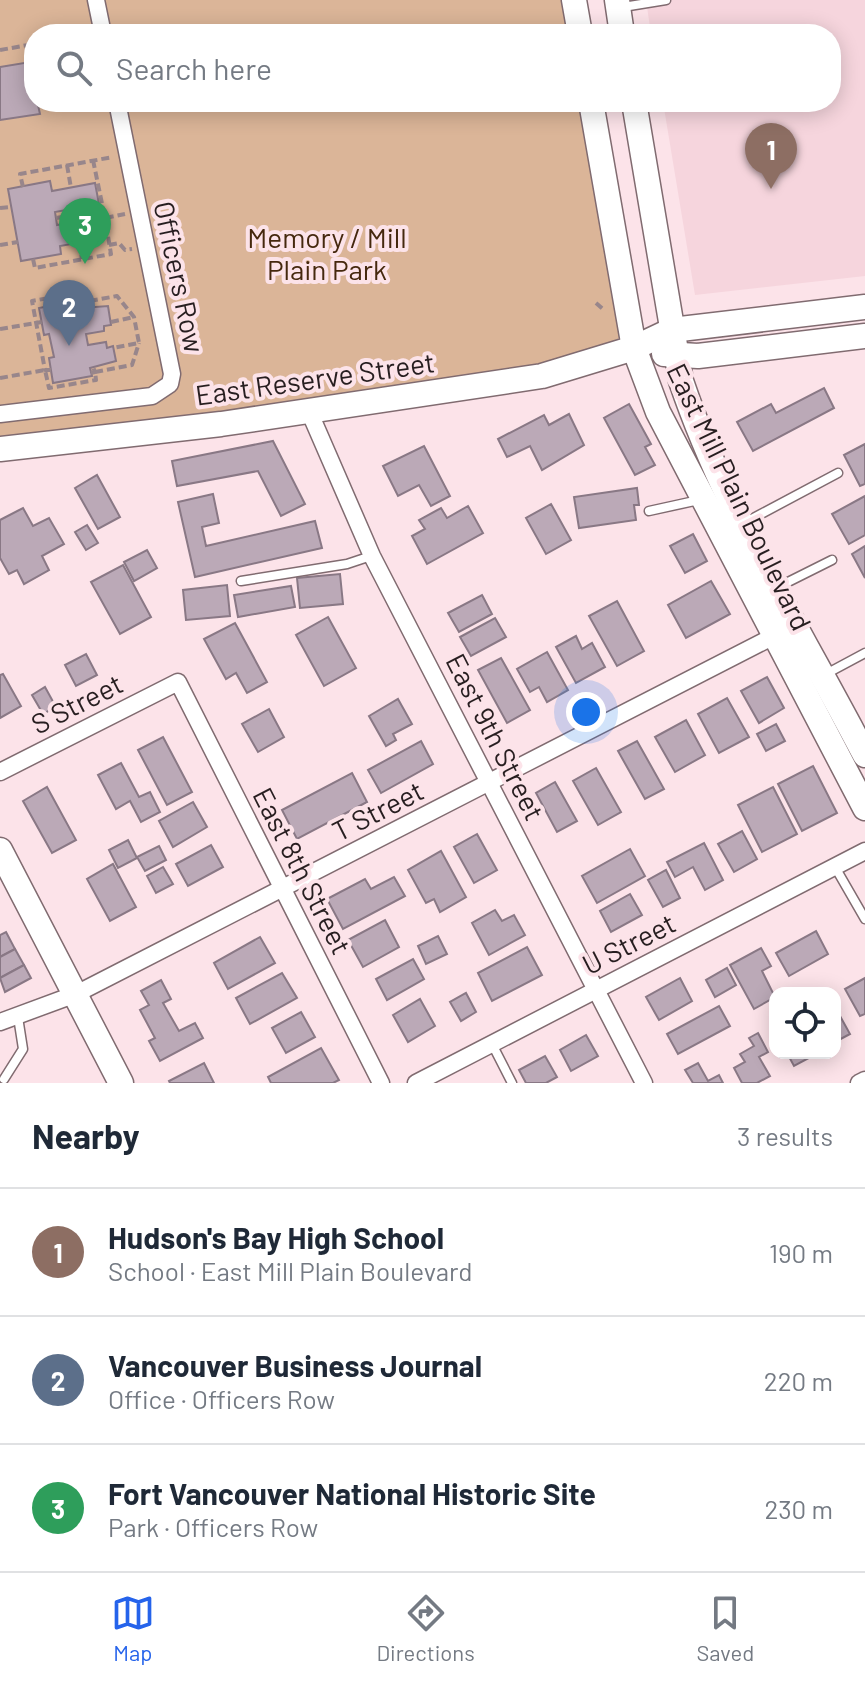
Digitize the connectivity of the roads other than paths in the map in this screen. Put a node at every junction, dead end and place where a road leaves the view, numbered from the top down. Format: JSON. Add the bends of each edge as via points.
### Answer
{"nodes":[{"id":1,"x":96,"y":0,"type":"edge"},
{"id":2,"x":574,"y":0,"type":"edge"},
{"id":3,"x":666,"y":0,"type":"edge"},
{"id":4,"x":617,"y":4,"type":"edge"},
{"id":5,"x":101,"y":24,"type":"edge"},
{"id":6,"x":578,"y":24,"type":"edge"},
{"id":7,"x":620,"y":24,"type":"edge"},
{"id":8,"x":119,"y":112,"type":"edge"},
{"id":9,"x":593,"y":112,"type":"edge"},
{"id":10,"x":636,"y":112,"type":"edge"},
{"id":11,"x":865,"y":307,"type":"edge"},
{"id":12,"x":672,"y":330,"type":"junction"},
{"id":13,"x":865,"y":336,"type":"edge"},
{"id":14,"x":634,"y":348,"type":"junction"},
{"id":15,"x":677,"y":357,"type":"junction"},
{"id":16,"x":309,"y":411,"type":"junction"},
{"id":17,"x":0,"y":414,"type":"edge"},
{"id":18,"x":0,"y":449,"type":"edge"},
{"id":19,"x":838,"y":473,"type":"dead end"},
{"id":20,"x":703,"y":499,"type":"junction"},
{"id":21,"x":649,"y":511,"type":"dead end"},
{"id":22,"x":744,"y":523,"type":"junction"},
{"id":23,"x":372,"y":556,"type":"junction"},
{"id":24,"x":832,"y":560,"type":"dead end"},
{"id":25,"x":241,"y":581,"type":"dead end"},
{"id":26,"x":777,"y":587,"type":"junction"},
{"id":27,"x":774,"y":636,"type":"junction"},
{"id":28,"x":865,"y":653,"type":"edge"},
{"id":29,"x":823,"y":675,"type":"junction"},
{"id":30,"x":178,"y":682,"type":"joint"},
{"id":31,"x":865,"y":755,"type":"edge"},
{"id":32,"x":0,"y":772,"type":"edge"},
{"id":33,"x":490,"y":782,"type":"junction"},
{"id":34,"x":865,"y":808,"type":"edge"},
{"id":35,"x":0,"y":850,"type":"edge"},
{"id":36,"x":865,"y":851,"type":"edge"},
{"id":37,"x":835,"y":867,"type":"junction"},
{"id":38,"x":282,"y":889,"type":"junction"},
{"id":39,"x":865,"y":919,"type":"edge"},
{"id":40,"x":596,"y":990,"type":"junction"},
{"id":41,"x":76,"y":994,"type":"junction"},
{"id":42,"x":18,"y":1017,"type":"junction"},
{"id":43,"x":0,"y":1022,"type":"edge"},
{"id":44,"x":492,"y":1044,"type":"junction"},
{"id":45,"x":4,"y":1079,"type":"dead end"},
{"id":46,"x":865,"y":1080,"type":"edge"},
{"id":47,"x":121,"y":1083,"type":"edge"},
{"id":48,"x":381,"y":1083,"type":"edge"},
{"id":49,"x":416,"y":1083,"type":"edge"},
{"id":50,"x":512,"y":1083,"type":"edge"},
{"id":51,"x":644,"y":1083,"type":"edge"},
{"id":52,"x":859,"y":1083,"type":"edge"}],
"edges":[{"from":1,"to":5,"type":"street"},
{"from":2,"to":6,"type":"main road"},
{"from":3,"to":4,"type":"lane"},
{"from":4,"to":7,"type":"main road"},
{"from":8,"to":17,"type":"street","name":"Officers Row","via":[[170,384],[152,396]]},
{"from":9,"to":14,"type":"main road","name":"East Mill Plain Boulevard"},
{"from":10,"to":12,"type":"main road","name":"East Mill Plain Boulevard"},
{"from":11,"to":12,"type":"main road","name":"East Reserve Street"},
{"from":12,"to":14,"type":"main road","name":"East Reserve Street"},
{"from":12,"to":15,"type":"main road","name":"East Mill Plain Boulevard"},
{"from":13,"to":15,"type":"main road","name":"East Reserve Street"},
{"from":14,"to":15,"type":"main road","name":"East Reserve Street"},
{"from":14,"to":16,"type":"main road","name":"East Reserve Street","via":[[542,376]]},
{"from":14,"to":20,"type":"main road","name":"East Mill Plain Boulevard","via":[[658,412]]},
{"from":15,"to":22,"type":"main road","name":"East Mill Plain Boulevard","via":[[696,425]]},
{"from":16,"to":18,"type":"main road","name":"East Reserve Street"},
{"from":16,"to":23,"type":"street","name":"East 9th Street"},
{"from":19,"to":22,"type":"lane"},
{"from":20,"to":21,"type":"lane"},
{"from":20,"to":27,"type":"main road","name":"East Mill Plain Boulevard"},
{"from":22,"to":26,"type":"main road","name":"East Mill Plain Boulevard"},
{"from":23,"to":25,"type":"lane"},
{"from":23,"to":33,"type":"street","name":"East 9th Street"},
{"from":24,"to":26,"type":"lane"},
{"from":26,"to":29,"type":"main road","name":"East Mill Plain Boulevard"},
{"from":27,"to":33,"type":"street","name":"T Street"},
{"from":27,"to":34,"type":"main road","name":"East Mill Plain Boulevard"},
{"from":28,"to":29,"type":"lane"},
{"from":29,"to":31,"type":"main road","name":"East Mill Plain Boulevard"},
{"from":30,"to":32,"type":"street","name":"S Street"},
{"from":30,"to":38,"type":"street","name":"East 8th Street"},
{"from":33,"to":38,"type":"street","name":"T Street"},
{"from":33,"to":40,"type":"street","name":"East 9th Street"},
{"from":35,"to":41,"type":"main road"},
{"from":36,"to":37,"type":"street","name":"U Street"},
{"from":37,"to":39,"type":"lane"},
{"from":37,"to":40,"type":"street","name":"U Street"},
{"from":38,"to":41,"type":"street","name":"T Street"},
{"from":38,"to":48,"type":"street","name":"East 8th Street"},
{"from":40,"to":44,"type":"street","name":"U Street"},
{"from":40,"to":51,"type":"street","name":"East 9th Street"},
{"from":41,"to":42,"type":"street","name":"T Street"},
{"from":41,"to":47,"type":"main road"},
{"from":42,"to":43,"type":"street","name":"T Street"},
{"from":42,"to":45,"type":"lane","via":[[23,1049]]},
{"from":44,"to":49,"type":"street","name":"U Street"},
{"from":44,"to":50,"type":"lane"},
{"from":46,"to":52,"type":"street"}]}
